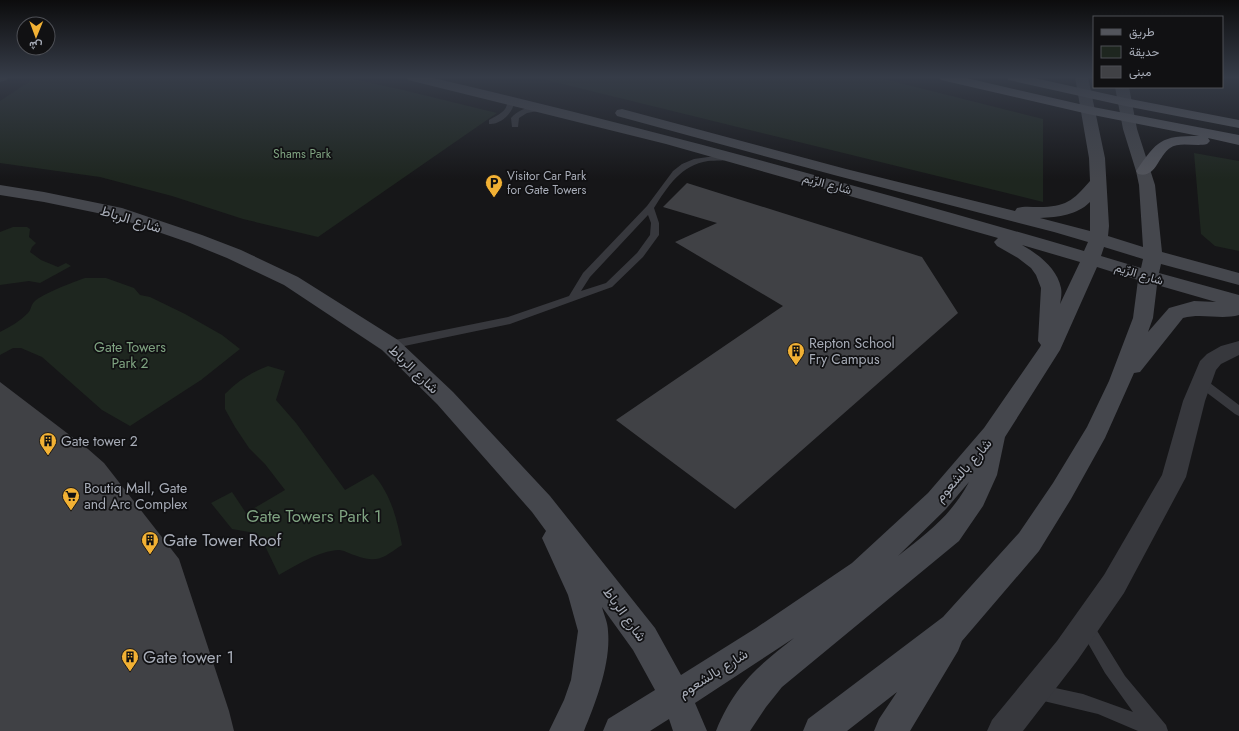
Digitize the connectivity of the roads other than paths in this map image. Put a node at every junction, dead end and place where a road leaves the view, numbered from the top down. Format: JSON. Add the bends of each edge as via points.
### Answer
{"nodes":[{"id":1,"x":510,"y":111,"type":"edge"},
{"id":2,"x":527,"y":111,"type":"edge"},
{"id":3,"x":556,"y":111,"type":"edge"},
{"id":4,"x":617,"y":111,"type":"edge"},
{"id":5,"x":1088,"y":111,"type":"edge"},
{"id":6,"x":1126,"y":111,"type":"edge"},
{"id":7,"x":1130,"y":111,"type":"edge"},
{"id":8,"x":1176,"y":111,"type":"edge"},
{"id":9,"x":492,"y":122,"type":"dead end"},
{"id":10,"x":1239,"y":124,"type":"edge"},
{"id":11,"x":515,"y":125,"type":"dead end"},
{"id":12,"x":1239,"y":141,"type":"edge"},
{"id":13,"x":728,"y":157,"type":"junction"},
{"id":14,"x":1144,"y":171,"type":"junction"},
{"id":15,"x":1099,"y":181,"type":"junction"},
{"id":16,"x":0,"y":190,"type":"edge"},
{"id":17,"x":931,"y":203,"type":"junction"},
{"id":18,"x":0,"y":204,"type":"edge"},
{"id":19,"x":650,"y":208,"type":"junction"},
{"id":20,"x":116,"y":212,"type":"junction"},
{"id":21,"x":1094,"y":249,"type":"junction"},
{"id":22,"x":1153,"y":256,"type":"junction"},
{"id":23,"x":1148,"y":277,"type":"junction"},
{"id":24,"x":1239,"y":279,"type":"edge"},
{"id":25,"x":572,"y":299,"type":"junction"},
{"id":26,"x":1239,"y":302,"type":"edge"},
{"id":27,"x":1239,"y":311,"type":"edge"},
{"id":28,"x":390,"y":345,"type":"junction"},
{"id":29,"x":1239,"y":348,"type":"edge"},
{"id":30,"x":1049,"y":350,"type":"junction"},
{"id":31,"x":1120,"y":381,"type":"junction"},
{"id":32,"x":1202,"y":383,"type":"junction"},
{"id":33,"x":1238,"y":410,"type":"edge"},
{"id":34,"x":993,"y":435,"type":"junction"},
{"id":35,"x":541,"y":504,"type":"junction"},
{"id":36,"x":1086,"y":624,"type":"junction"},
{"id":37,"x":954,"y":628,"type":"junction"},
{"id":38,"x":1034,"y":692,"type":"junction"},
{"id":39,"x":676,"y":696,"type":"junction"},
{"id":40,"x":566,"y":731,"type":"edge"},
{"id":41,"x":620,"y":731,"type":"edge"},
{"id":42,"x":690,"y":731,"type":"edge"},
{"id":43,"x":733,"y":731,"type":"edge"},
{"id":44,"x":820,"y":731,"type":"edge"},
{"id":45,"x":891,"y":731,"type":"edge"},
{"id":46,"x":1003,"y":731,"type":"edge"},
{"id":47,"x":1155,"y":731,"type":"edge"},
{"id":48,"x":1160,"y":731,"type":"edge"}],
"edges":[{"from":1,"to":9,"type":"lane"},
{"from":2,"to":11,"type":"lane","via":[[515,118]]},
{"from":3,"to":13,"type":"main road","name":"شارع الرِّيم"},
{"from":4,"to":17,"type":"main road","name":"شارع الرِّيم","via":[[840,172]]},
{"from":5,"to":15,"type":"main road","name":"شارع بالشعوم"},
{"from":6,"to":14,"type":"main road"},
{"from":7,"to":12,"type":"main road"},
{"from":8,"to":10,"type":"main road"},
{"from":12,"to":14,"type":"main road","via":[[1176,141],[1164,145]]},
{"from":13,"to":17,"type":"main road","name":"شارع الرِّيم"},
{"from":13,"to":19,"type":"lane","via":[[700,160],[681,169]]},
{"from":14,"to":22,"type":"main road"},
{"from":15,"to":17,"type":"main road","via":[[1081,202],[1071,208],[1036,213]]},
{"from":15,"to":21,"type":"main road","name":"شارع بالشعوم","via":[[1100,226]]},
{"from":16,"to":20,"type":"main road","name":"شارع الرباط"},
{"from":17,"to":21,"type":"main road","name":"شارع الرِّيم"},
{"from":17,"to":30,"type":"main road","via":[[1006,243],[1038,264],[1051,288]]},
{"from":18,"to":20,"type":"main road","via":[[73,215]]},
{"from":19,"to":25,"type":"lane","via":[[586,275]]},
{"from":19,"to":25,"type":"lane","via":[[655,223],[654,235],[640,255],[609,285]]},
{"from":20,"to":28,"type":"main road","name":"شارع الرباط","via":[[196,239],[292,281]]},
{"from":21,"to":22,"type":"main road","name":"شارع الرِّيم"},
{"from":21,"to":23,"type":"main road","name":"شارع الرِّيم"},
{"from":21,"to":30,"type":"main road","name":"شارع بالشعوم"},
{"from":22,"to":23,"type":"main road"},
{"from":22,"to":24,"type":"main road","name":"شارع الرِّيم"},
{"from":23,"to":26,"type":"main road","name":"شارع الرِّيم"},
{"from":23,"to":31,"type":"main road","via":[[1143,318]]},
{"from":25,"to":28,"type":"lane","via":[[510,320]]},
{"from":27,"to":31,"type":"main road","via":[[1194,308],[1176,312]]},
{"from":28,"to":35,"type":"main road","name":"شارع الرباط","via":[[445,398]]},
{"from":29,"to":32,"type":"street","via":[[1214,359],[1207,366]]},
{"from":30,"to":34,"type":"main road","name":"شارع بالشعوم"},
{"from":31,"to":37,"type":"main road","via":[[1097,431],[1041,523],[1028,542]]},
{"from":32,"to":33,"type":"lane"},
{"from":32,"to":36,"type":"street","via":[[1194,402],[1174,477],[1114,584]]},
{"from":34,"to":39,"type":"main road","name":"شارع بالشعوم","via":[[937,501],[862,572],[767,639]]},
{"from":34,"to":43,"type":"main road","via":[[989,463],[981,485],[950,532],[771,676],[744,709]]},
{"from":35,"to":39,"type":"main road","name":"شارع الرباط","via":[[644,639]]},
{"from":35,"to":40,"type":"main road","via":[[583,598],[593,630],[590,665],[584,692]]},
{"from":36,"to":38,"type":"street"},
{"from":36,"to":48,"type":"lane","via":[[1099,651],[1122,686]]},
{"from":37,"to":44,"type":"main road"},
{"from":37,"to":45,"type":"main road"},
{"from":38,"to":46,"type":"street"},
{"from":38,"to":47,"type":"lane","via":[[1066,696],[1110,709]]},
{"from":39,"to":41,"type":"main road","name":"شارع بالشعوم"},
{"from":39,"to":42,"type":"main road","name":"شارع الرباط"}]}
